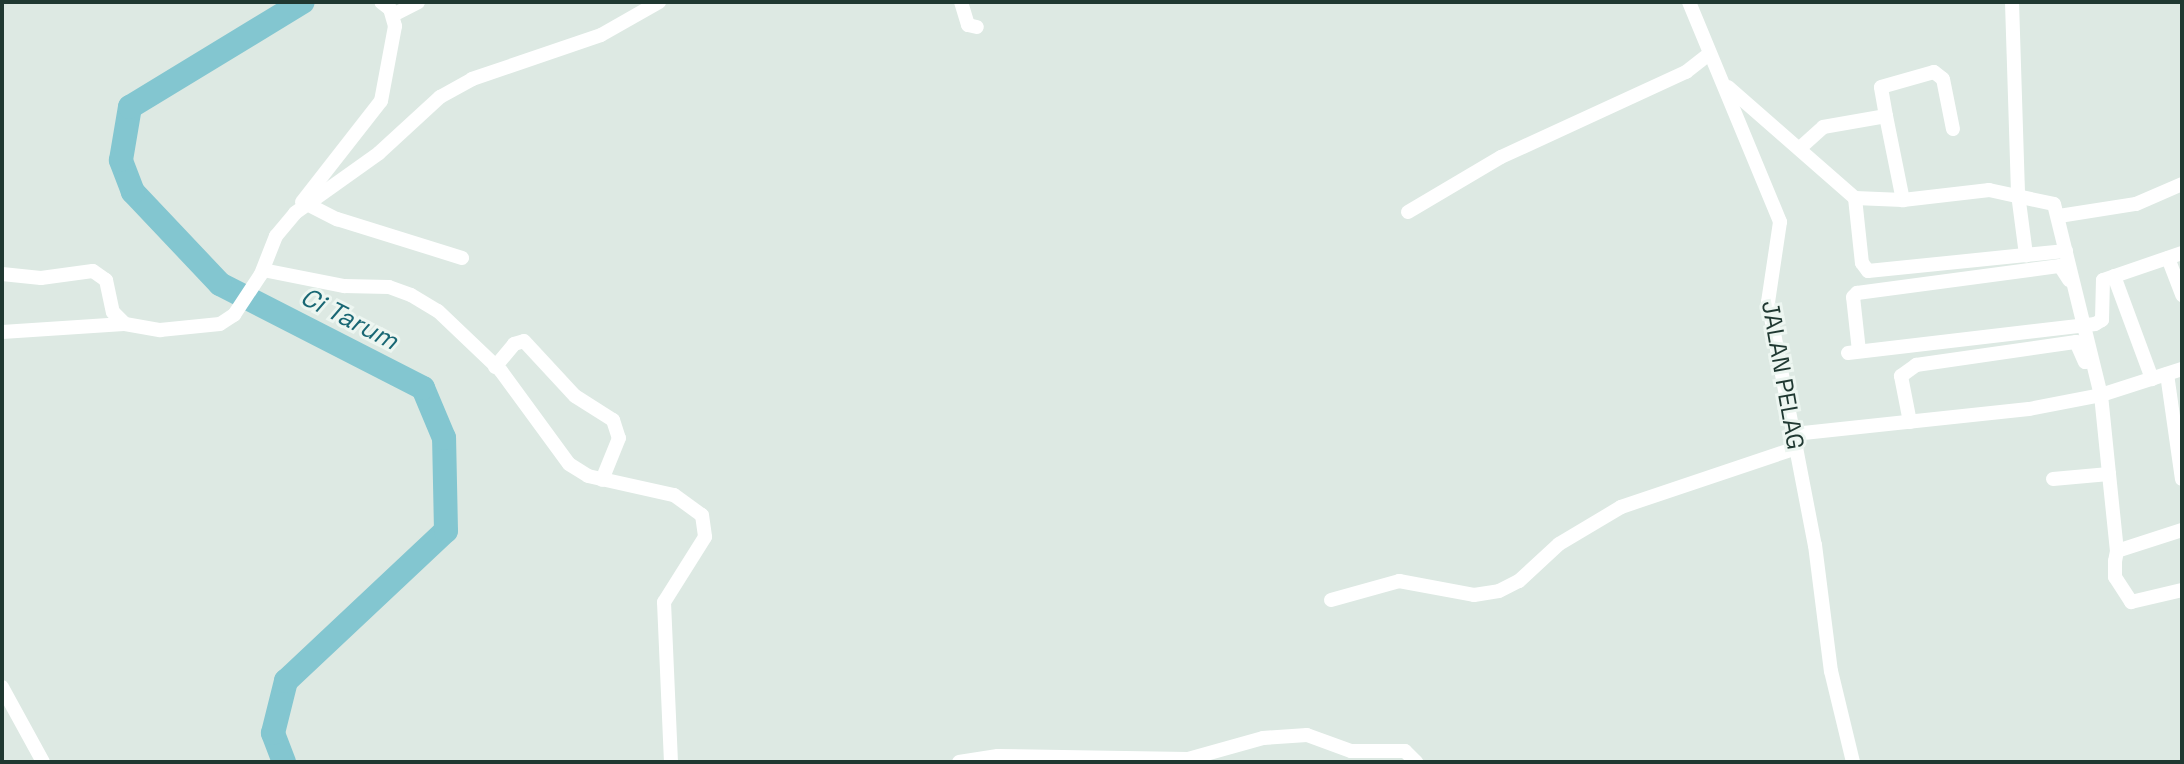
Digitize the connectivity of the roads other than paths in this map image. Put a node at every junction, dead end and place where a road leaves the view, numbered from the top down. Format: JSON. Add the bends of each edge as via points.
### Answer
{"nodes":[{"id":1,"x":381,"y":2,"type":"edge"},
{"id":2,"x":418,"y":2,"type":"edge"},
{"id":3,"x":659,"y":2,"type":"edge"},
{"id":4,"x":961,"y":2,"type":"edge"},
{"id":5,"x":1689,"y":2,"type":"edge"},
{"id":6,"x":2012,"y":2,"type":"edge"},
{"id":7,"x":393,"y":15,"type":"junction"},
{"id":8,"x":977,"y":27,"type":"dead end"},
{"id":9,"x":1708,"y":55,"type":"junction"},
{"id":10,"x":1725,"y":84,"type":"junction"},
{"id":11,"x":1886,"y":116,"type":"junction"},
{"id":12,"x":1953,"y":129,"type":"dead end"},
{"id":13,"x":1800,"y":148,"type":"junction"},
{"id":14,"x":2182,"y":184,"type":"edge"},
{"id":15,"x":2018,"y":194,"type":"junction"},
{"id":16,"x":1855,"y":198,"type":"junction"},
{"id":17,"x":1903,"y":200,"type":"junction"},
{"id":18,"x":301,"y":208,"type":"junction"},
{"id":19,"x":1408,"y":212,"type":"dead end"},
{"id":20,"x":2059,"y":216,"type":"junction"},
{"id":21,"x":2066,"y":251,"type":"junction"},
{"id":22,"x":2026,"y":255,"type":"junction"},
{"id":23,"x":2175,"y":255,"type":"edge"},
{"id":24,"x":462,"y":258,"type":"dead end"},
{"id":25,"x":262,"y":272,"type":"junction"},
{"id":26,"x":2,"y":274,"type":"edge"},
{"id":27,"x":2114,"y":276,"type":"junction"},
{"id":28,"x":2182,"y":295,"type":"edge"},
{"id":29,"x":125,"y":324,"type":"junction"},
{"id":30,"x":2080,"y":324,"type":"junction"},
{"id":31,"x":2,"y":332,"type":"edge"},
{"id":32,"x":495,"y":367,"type":"junction"},
{"id":33,"x":2175,"y":371,"type":"edge"},
{"id":34,"x":2152,"y":379,"type":"junction"},
{"id":35,"x":2098,"y":396,"type":"junction"},
{"id":36,"x":1910,"y":422,"type":"junction"},
{"id":37,"x":1795,"y":441,"type":"junction"},
{"id":38,"x":2109,"y":474,"type":"junction"},
{"id":39,"x":2053,"y":479,"type":"dead end"},
{"id":40,"x":2182,"y":479,"type":"edge"},
{"id":41,"x":602,"y":480,"type":"junction"},
{"id":42,"x":2182,"y":530,"type":"edge"},
{"id":43,"x":2117,"y":551,"type":"junction"},
{"id":44,"x":2182,"y":590,"type":"edge"},
{"id":45,"x":1331,"y":600,"type":"dead end"},
{"id":46,"x":2,"y":687,"type":"edge"},
{"id":47,"x":43,"y":762,"type":"edge"},
{"id":48,"x":671,"y":762,"type":"edge"},
{"id":49,"x":959,"y":762,"type":"edge"},
{"id":50,"x":1416,"y":762,"type":"edge"},
{"id":51,"x":1853,"y":762,"type":"edge"}],
"edges":[{"from":1,"to":7,"type":"street"},
{"from":2,"to":7,"type":"street"},
{"from":3,"to":18,"type":"street","via":[[601,35],[457,86],[379,153]]},
{"from":4,"to":8,"type":"street","via":[[968,25]]},
{"from":5,"to":9,"type":"street","name":"JALAN PELAG"},
{"from":6,"to":15,"type":"street"},
{"from":7,"to":18,"type":"street","via":[[381,101]]},
{"from":9,"to":10,"type":"street","name":"JALAN PELAG"},
{"from":9,"to":19,"type":"street","via":[[1686,72],[1580,117]]},
{"from":10,"to":13,"type":"street"},
{"from":10,"to":37,"type":"street","name":"JALAN PELAG","via":[[1780,222],[1768,302]]},
{"from":11,"to":12,"type":"street","via":[[1881,87],[1934,72],[1943,79]]},
{"from":11,"to":13,"type":"street","via":[[1823,127]]},
{"from":11,"to":17,"type":"street"},
{"from":13,"to":16,"type":"street"},
{"from":14,"to":20,"type":"street","via":[[2109,211]]},
{"from":15,"to":17,"type":"street","via":[[1989,190]]},
{"from":15,"to":20,"type":"street","via":[[2049,201]]},
{"from":15,"to":22,"type":"street"},
{"from":16,"to":17,"type":"street"},
{"from":16,"to":22,"type":"street","via":[[1862,263],[1868,271]]},
{"from":18,"to":24,"type":"street"},
{"from":18,"to":25,"type":"street","via":[[276,236]]},
{"from":20,"to":21,"type":"street"},
{"from":21,"to":22,"type":"street"},
{"from":21,"to":30,"type":"street"},
{"from":23,"to":27,"type":"street"},
{"from":23,"to":28,"type":"street"},
{"from":25,"to":29,"type":"street","via":[[234,315],[203,329]]},
{"from":25,"to":32,"type":"street","via":[[344,286],[389,287],[411,295],[438,311]]},
{"from":26,"to":29,"type":"street","via":[[41,278],[98,272],[109,286],[113,312]]},
{"from":27,"to":30,"type":"street","via":[[2101,285],[2102,320]]},
{"from":27,"to":34,"type":"street"},
{"from":29,"to":31,"type":"street"},
{"from":30,"to":30,"type":"street","via":[[1854,352],[1853,297],[1871,289],[2060,266]]},
{"from":30,"to":35,"type":"street"},
{"from":32,"to":41,"type":"street","via":[[524,397],[569,464]]},
{"from":32,"to":41,"type":"street","via":[[514,344],[524,341],[575,396],[613,420],[619,438]]},
{"from":33,"to":34,"type":"street"},
{"from":33,"to":40,"type":"street"},
{"from":34,"to":35,"type":"street"},
{"from":35,"to":36,"type":"street"},
{"from":35,"to":36,"type":"street","via":[[2081,346],[2064,343],[1906,370],[1901,376]]},
{"from":35,"to":38,"type":"street"},
{"from":36,"to":37,"type":"street"},
{"from":37,"to":45,"type":"street","via":[[1621,507],[1559,544],[1519,581],[1499,591],[1474,595],[1399,581]]},
{"from":37,"to":51,"type":"street","name":"JALAN PELAG","via":[[1831,671]]},
{"from":38,"to":39,"type":"street"},
{"from":38,"to":43,"type":"street"},
{"from":41,"to":48,"type":"street","via":[[674,495],[696,507],[705,521],[705,537],[664,602]]},
{"from":42,"to":43,"type":"street"},
{"from":43,"to":44,"type":"street","via":[[2115,577],[2131,602]]},
{"from":46,"to":47,"type":"street"},
{"from":49,"to":50,"type":"street","via":[[998,756],[1188,759],[1263,738],[1307,735],[1351,751],[1405,751]]}]}
